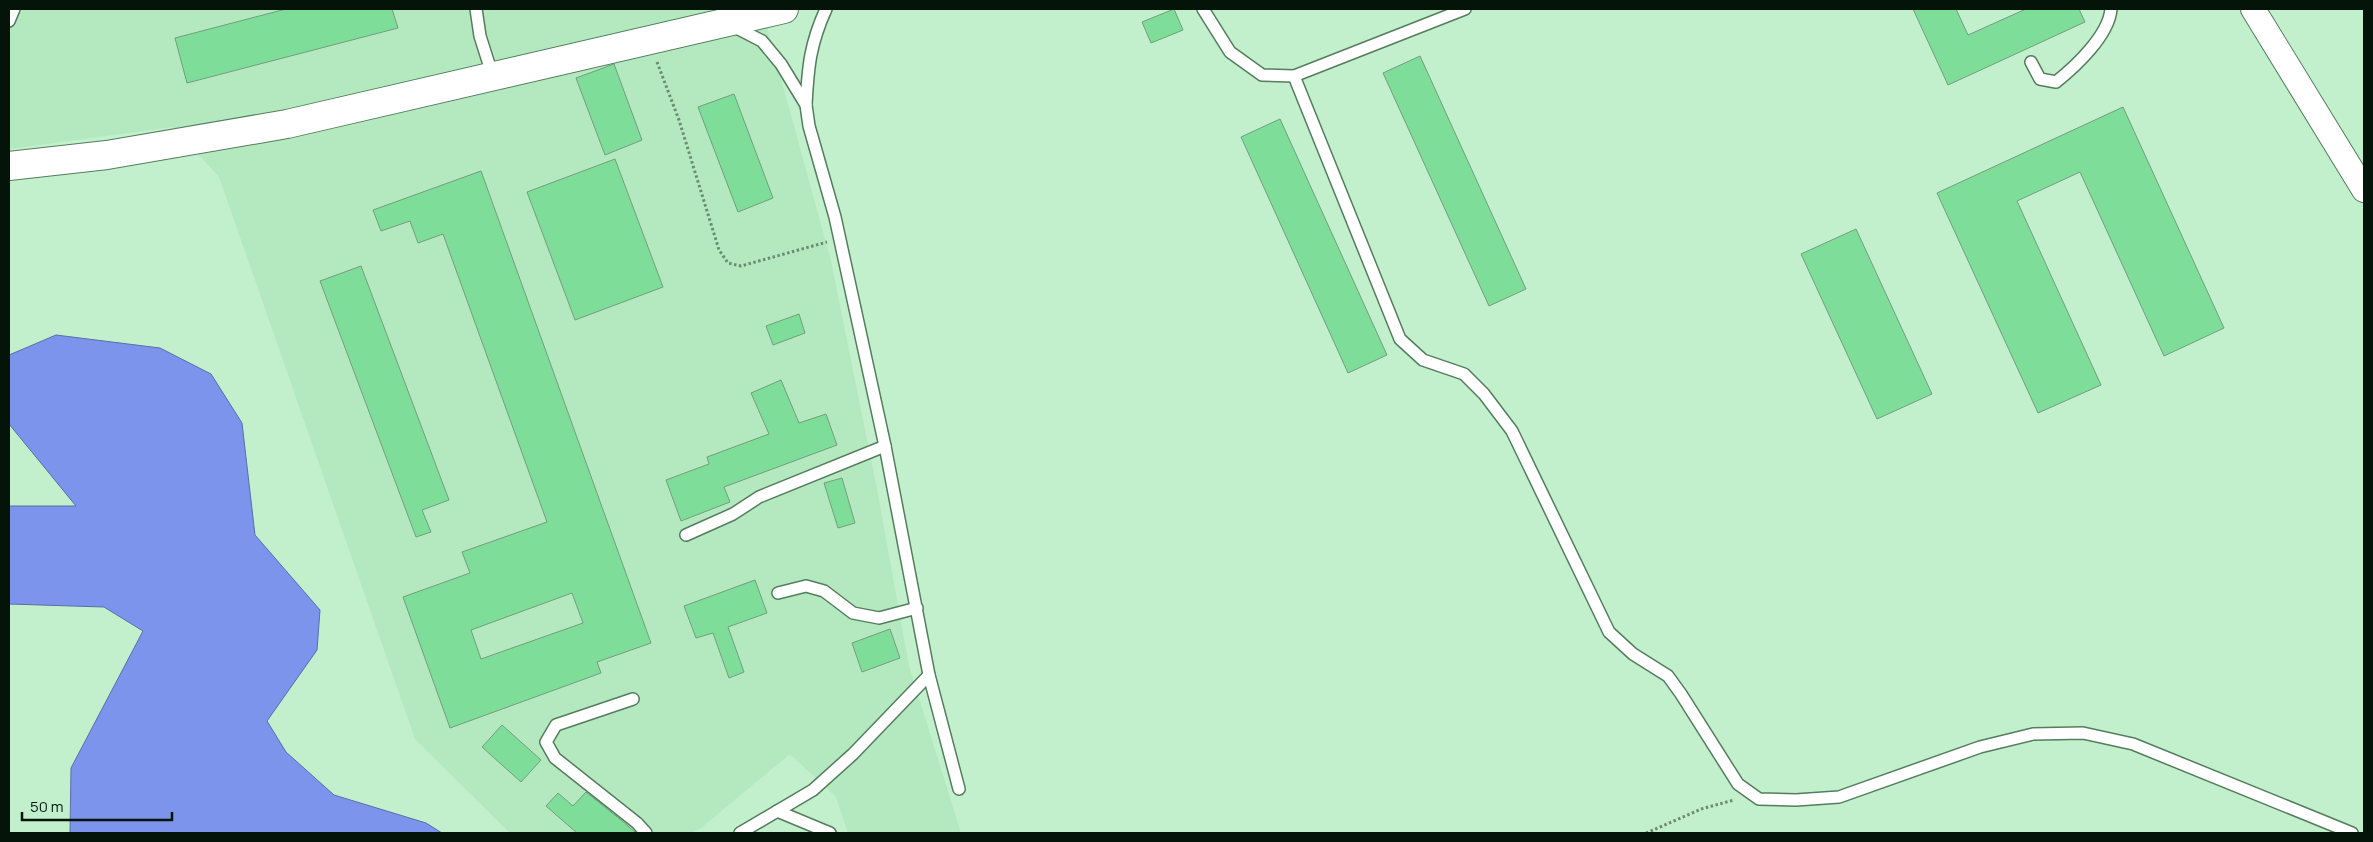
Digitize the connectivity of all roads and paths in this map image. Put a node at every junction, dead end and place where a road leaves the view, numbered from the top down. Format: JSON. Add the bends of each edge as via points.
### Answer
{"nodes":[{"id":1,"x":14,"y":9,"type":"edge"},
{"id":2,"x":476,"y":9,"type":"edge"},
{"id":3,"x":784,"y":9,"type":"edge"},
{"id":4,"x":826,"y":9,"type":"edge"},
{"id":5,"x":1203,"y":9,"type":"edge"},
{"id":6,"x":1465,"y":9,"type":"edge"},
{"id":7,"x":2111,"y":9,"type":"edge"},
{"id":8,"x":2252,"y":9,"type":"edge"},
{"id":9,"x":9,"y":21,"type":"edge"},
{"id":10,"x":726,"y":23,"type":"junction"},
{"id":11,"x":636,"y":42,"type":"junction"},
{"id":12,"x":2031,"y":62,"type":"dead end"},
{"id":13,"x":1294,"y":76,"type":"junction"},
{"id":14,"x":493,"y":78,"type":"junction"},
{"id":15,"x":806,"y":105,"type":"junction"},
{"id":16,"x":9,"y":166,"type":"edge"},
{"id":17,"x":2364,"y":190,"type":"edge"},
{"id":18,"x":839,"y":239,"type":"junction"},
{"id":19,"x":885,"y":446,"type":"junction"},
{"id":20,"x":686,"y":535,"type":"dead end"},
{"id":21,"x":778,"y":593,"type":"dead end"},
{"id":22,"x":916,"y":608,"type":"junction"},
{"id":23,"x":930,"y":675,"type":"junction"},
{"id":24,"x":633,"y":699,"type":"dead end"},
{"id":25,"x":959,"y":789,"type":"dead end"},
{"id":26,"x":1759,"y":799,"type":"junction"},
{"id":27,"x":777,"y":811,"type":"junction"},
{"id":28,"x":646,"y":833,"type":"edge"},
{"id":29,"x":740,"y":833,"type":"edge"},
{"id":30,"x":830,"y":833,"type":"edge"},
{"id":31,"x":1646,"y":833,"type":"edge"},
{"id":32,"x":2352,"y":833,"type":"edge"}],
"edges":[{"from":1,"to":9,"type":"lane"},
{"from":2,"to":14,"type":"lane","via":[[480,36]]},
{"from":3,"to":10,"type":"street"},
{"from":4,"to":15,"type":"lane","via":[[809,57]]},
{"from":5,"to":13,"type":"lane","via":[[1230,52],[1262,75]]},
{"from":6,"to":13,"type":"lane"},
{"from":7,"to":12,"type":"lane","via":[[2110,19],[2080,62],[2056,82],[2040,79]]},
{"from":8,"to":17,"type":"street"},
{"from":10,"to":11,"type":"street"},
{"from":10,"to":15,"type":"lane","via":[[762,41]]},
{"from":11,"to":14,"type":"street"},
{"from":11,"to":18,"type":"path","via":[[650,51],[660,67],[680,120],[719,250],[728,263],[741,266]]},
{"from":13,"to":26,"type":"lane","via":[[1400,339],[1423,360],[1464,374],[1484,394],[1512,431],[1609,632],[1633,654],[1668,676],[1738,784]]},
{"from":14,"to":16,"type":"street","via":[[288,124],[107,155]]},
{"from":15,"to":18,"type":"lane"},
{"from":18,"to":19,"type":"lane"},
{"from":19,"to":20,"type":"lane","via":[[759,497],[733,514]]},
{"from":19,"to":22,"type":"lane"},
{"from":21,"to":22,"type":"lane","via":[[806,586],[824,591],[853,614],[879,618]]},
{"from":22,"to":23,"type":"lane"},
{"from":23,"to":25,"type":"lane"},
{"from":23,"to":27,"type":"lane","via":[[813,790]]},
{"from":24,"to":28,"type":"lane","via":[[556,725],[546,742],[555,758]]},
{"from":26,"to":31,"type":"path","via":[[1738,799],[1701,809]]},
{"from":26,"to":32,"type":"lane","via":[[1839,797],[1980,747],[2033,734],[2083,733],[2133,744]]},
{"from":27,"to":29,"type":"lane"},
{"from":27,"to":30,"type":"lane"}]}
